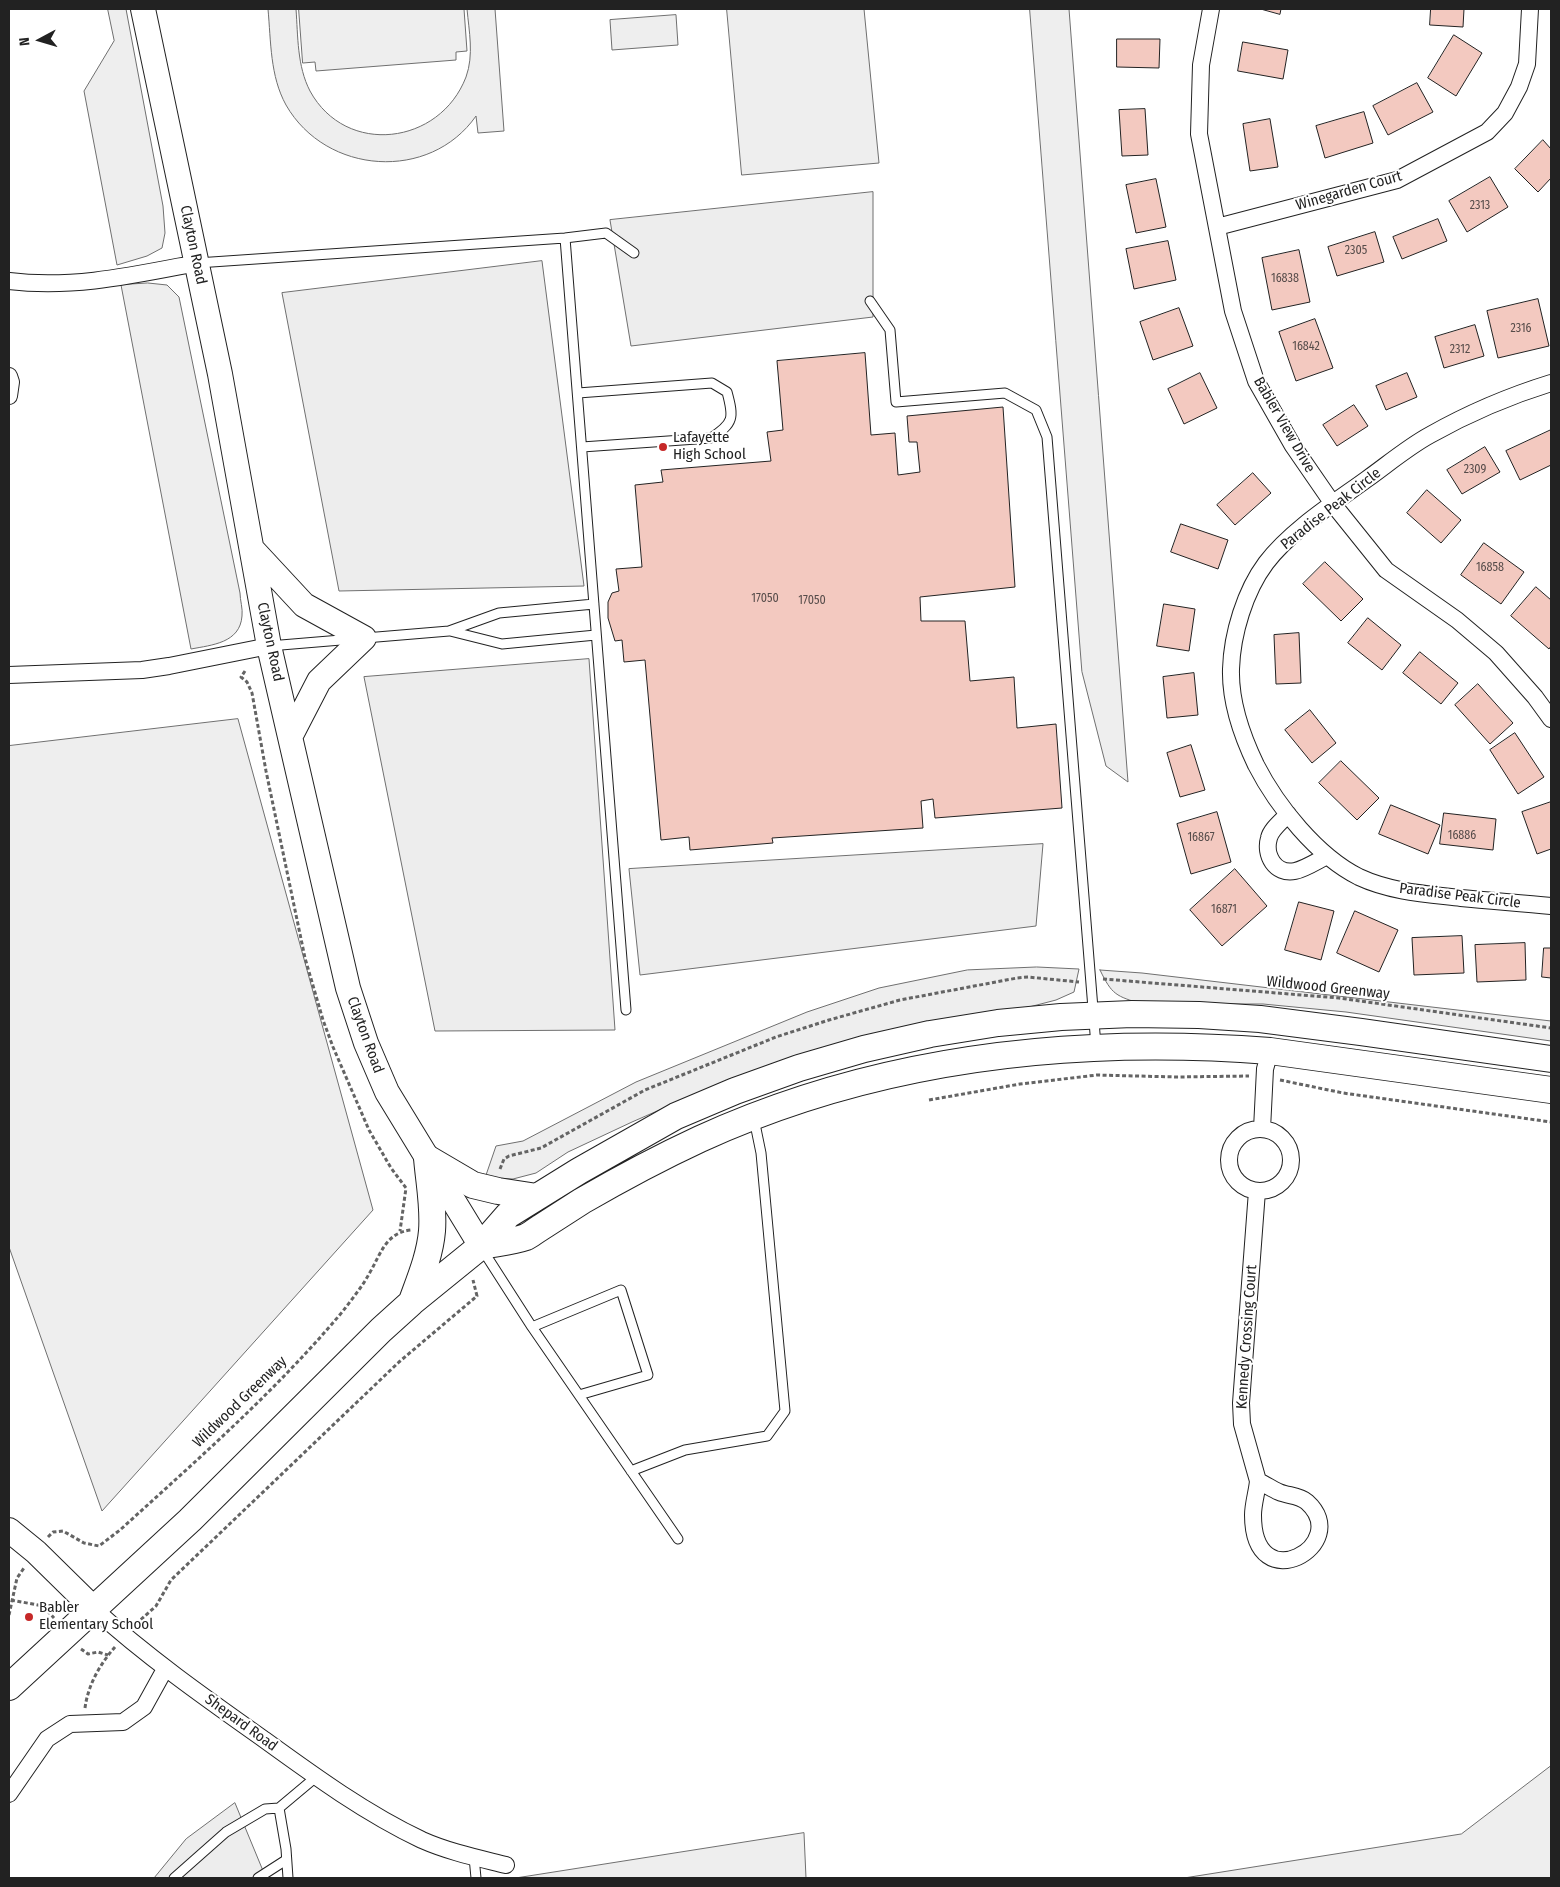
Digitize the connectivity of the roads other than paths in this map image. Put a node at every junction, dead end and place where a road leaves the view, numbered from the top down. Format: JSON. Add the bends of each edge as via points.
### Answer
{"nodes":[{"id":1,"x":143,"y":9,"type":"edge"},
{"id":2,"x":1211,"y":9,"type":"edge"},
{"id":3,"x":1530,"y":9,"type":"edge"},
{"id":4,"x":1217,"y":227,"type":"junction"},
{"id":5,"x":565,"y":238,"type":"junction"},
{"id":6,"x":634,"y":253,"type":"dead end"},
{"id":7,"x":197,"y":263,"type":"junction"},
{"id":8,"x":9,"y":281,"type":"edge"},
{"id":9,"x":870,"y":301,"type":"dead end"},
{"id":10,"x":9,"y":376,"type":"edge"},
{"id":11,"x":1551,"y":383,"type":"edge"},
{"id":12,"x":578,"y":393,"type":"junction"},
{"id":13,"x":9,"y":396,"type":"edge"},
{"id":14,"x":582,"y":447,"type":"junction"},
{"id":15,"x":1333,"y":504,"type":"junction"},
{"id":16,"x":251,"y":548,"type":"junction"},
{"id":17,"x":594,"y":604,"type":"junction"},
{"id":18,"x":449,"y":631,"type":"junction"},
{"id":19,"x":596,"y":635,"type":"junction"},
{"id":20,"x":364,"y":638,"type":"junction"},
{"id":21,"x":269,"y":646,"type":"junction"},
{"id":22,"x":9,"y":675,"type":"edge"},
{"id":23,"x":1551,"y":719,"type":"edge"},
{"id":24,"x":290,"y":737,"type":"junction"},
{"id":25,"x":1288,"y":814,"type":"junction"},
{"id":26,"x":1327,"y":856,"type":"junction"},
{"id":27,"x":1551,"y":906,"type":"edge"},
{"id":28,"x":626,"y":1010,"type":"dead end"},
{"id":29,"x":1094,"y":1014,"type":"junction"},
{"id":30,"x":1318,"y":1026,"type":"junction"},
{"id":31,"x":1096,"y":1046,"type":"junction"},
{"id":32,"x":1270,"y":1051,"type":"junction"},
{"id":33,"x":1551,"y":1059,"type":"edge"},
{"id":34,"x":1551,"y":1090,"type":"edge"},
{"id":35,"x":754,"y":1116,"type":"junction"},
{"id":36,"x":1262,"y":1129,"type":"junction"},
{"id":37,"x":427,"y":1158,"type":"junction"},
{"id":38,"x":1256,"y":1191,"type":"junction"},
{"id":39,"x":537,"y":1197,"type":"junction"},
{"id":40,"x":481,"y":1246,"type":"junction"},
{"id":41,"x":412,"y":1302,"type":"junction"},
{"id":42,"x":532,"y":1327,"type":"junction"},
{"id":43,"x":579,"y":1395,"type":"junction"},
{"id":44,"x":632,"y":1471,"type":"junction"},
{"id":45,"x":1258,"y":1480,"type":"junction"},
{"id":46,"x":9,"y":1530,"type":"edge"},
{"id":47,"x":678,"y":1539,"type":"dead end"},
{"id":48,"x":93,"y":1608,"type":"junction"},
{"id":49,"x":165,"y":1669,"type":"junction"},
{"id":50,"x":9,"y":1687,"type":"edge"},
{"id":51,"x":316,"y":1777,"type":"junction"},
{"id":52,"x":9,"y":1794,"type":"edge"},
{"id":53,"x":279,"y":1808,"type":"junction"},
{"id":54,"x":474,"y":1857,"type":"junction"},
{"id":55,"x":286,"y":1860,"type":"junction"},
{"id":56,"x":506,"y":1865,"type":"dead end"},
{"id":57,"x":174,"y":1878,"type":"edge"},
{"id":58,"x":258,"y":1878,"type":"edge"},
{"id":59,"x":288,"y":1878,"type":"edge"},
{"id":60,"x":476,"y":1878,"type":"edge"}],
"edges":[{"from":1,"to":7,"type":"main road","name":"Clayton Road"},
{"from":2,"to":4,"type":"street","name":"Babler View Drive","via":[[1201,65],[1199,134]]},
{"from":3,"to":4,"type":"street","name":"Winegarden Court","via":[[1526,64],[1519,88],[1505,113],[1487,132],[1397,180]]},
{"from":4,"to":15,"type":"street","name":"Babler View Drive","via":[[1233,311],[1256,381],[1293,446]]},
{"from":5,"to":6,"type":"lane","via":[[606,233]]},
{"from":5,"to":7,"type":"lane"},
{"from":5,"to":12,"type":"lane"},
{"from":7,"to":8,"type":"street","via":[[83,283]]},
{"from":7,"to":16,"type":"main road","name":"Clayton Road"},
{"from":9,"to":29,"type":"lane","via":[[890,330],[896,402],[1005,393],[1036,410],[1047,437]]},
{"from":10,"to":13,"type":"street"},
{"from":11,"to":15,"type":"street","name":"Paradise Peak Circle","via":[[1484,407],[1428,436]]},
{"from":12,"to":14,"type":"lane"},
{"from":12,"to":14,"type":"lane","via":[[712,382],[727,392],[732,412],[726,429],[711,438]]},
{"from":14,"to":17,"type":"lane"},
{"from":15,"to":23,"type":"street","name":"Babler View Drive","via":[[1386,570],[1457,620],[1496,653]]},
{"from":15,"to":25,"type":"street","name":"Paradise Peak Circle","via":[[1295,534],[1267,562],[1248,593],[1231,669],[1235,707],[1246,744],[1265,782]]},
{"from":16,"to":20,"type":"main road","via":[[304,605]]},
{"from":16,"to":21,"type":"main road","name":"Clayton Road"},
{"from":17,"to":18,"type":"lane","via":[[499,613]]},
{"from":17,"to":19,"type":"lane"},
{"from":18,"to":19,"type":"lane","via":[[502,644]]},
{"from":18,"to":20,"type":"lane"},
{"from":19,"to":28,"type":"lane"},
{"from":20,"to":21,"type":"lane"},
{"from":20,"to":24,"type":"main road","via":[[319,681]]},
{"from":21,"to":22,"type":"street","via":[[142,670]]},
{"from":21,"to":24,"type":"main road","name":"Clayton Road"},
{"from":24,"to":37,"type":"main road","name":"Clayton Road","via":[[348,988],[387,1092]]},
{"from":25,"to":26,"type":"street","name":"Paradise Peak Circle"},
{"from":25,"to":26,"type":"street","via":[[1269,837],[1268,853],[1274,865],[1294,872]]},
{"from":26,"to":27,"type":"street","name":"Paradise Peak Circle","via":[[1359,877],[1390,888],[1420,894]]},
{"from":29,"to":30,"type":"main road","via":[[1198,1015]]},
{"from":29,"to":31,"type":"lane"},
{"from":29,"to":39,"type":"main road","via":[[998,1023],[930,1034],[799,1068],[676,1116]]},
{"from":30,"to":32,"type":"main road"},
{"from":30,"to":33,"type":"main road"},
{"from":31,"to":32,"type":"main road","via":[[1157,1045]]},
{"from":31,"to":35,"type":"main road","via":[[990,1056],[924,1068],[858,1083]]},
{"from":32,"to":34,"type":"main road"},
{"from":32,"to":36,"type":"street","via":[[1264,1077]]},
{"from":35,"to":40,"type":"main road","via":[[638,1169],[526,1237]]},
{"from":35,"to":44,"type":"lane","via":[[761,1153],[785,1411],[767,1436],[685,1450]]},
{"from":36,"to":38,"type":"street","via":[[1241,1135],[1229,1154],[1230,1168],[1237,1182]]},
{"from":36,"to":38,"type":"street","via":[[1281,1137],[1289,1149],[1291,1162],[1287,1176],[1277,1186]]},
{"from":37,"to":39,"type":"main road","via":[[473,1185]]},
{"from":37,"to":40,"type":"main road","name":"Clayton Road"},
{"from":37,"to":41,"type":"main road","via":[[432,1232],[427,1259]]},
{"from":38,"to":45,"type":"street","name":"Kennedy Crossing Court","via":[[1241,1403],[1242,1424]]},
{"from":39,"to":40,"type":"main road","via":[[508,1215]]},
{"from":40,"to":41,"type":"main road"},
{"from":40,"to":42,"type":"lane"},
{"from":41,"to":48,"type":"main road","via":[[190,1520]]},
{"from":42,"to":43,"type":"lane"},
{"from":42,"to":43,"type":"lane","via":[[622,1290],[648,1376]]},
{"from":43,"to":44,"type":"lane"},
{"from":44,"to":47,"type":"lane"},
{"from":45,"to":45,"type":"street","name":"Kennedy Crossing Court","via":[[1253,1515],[1257,1538],[1264,1552],[1270,1557],[1286,1560],[1303,1555],[1317,1541],[1318,1519],[1314,1511],[1298,1497],[1280,1493]]},
{"from":46,"to":48,"type":"main road","name":"Shepard Road"},
{"from":48,"to":49,"type":"street","name":"Shepard Road"},
{"from":48,"to":50,"type":"main road"},
{"from":49,"to":51,"type":"street","name":"Shepard Road"},
{"from":49,"to":52,"type":"street","via":[[144,1707],[123,1722],[70,1724],[47,1738]]},
{"from":51,"to":53,"type":"lane"},
{"from":51,"to":54,"type":"street","name":"Shepard Road","via":[[424,1840]]},
{"from":53,"to":55,"type":"lane"},
{"from":53,"to":57,"type":"lane","via":[[265,1809],[226,1832]]},
{"from":54,"to":56,"type":"street","name":"Shepard Road"},
{"from":54,"to":60,"type":"lane"},
{"from":55,"to":58,"type":"lane"},
{"from":55,"to":59,"type":"lane"}]}
